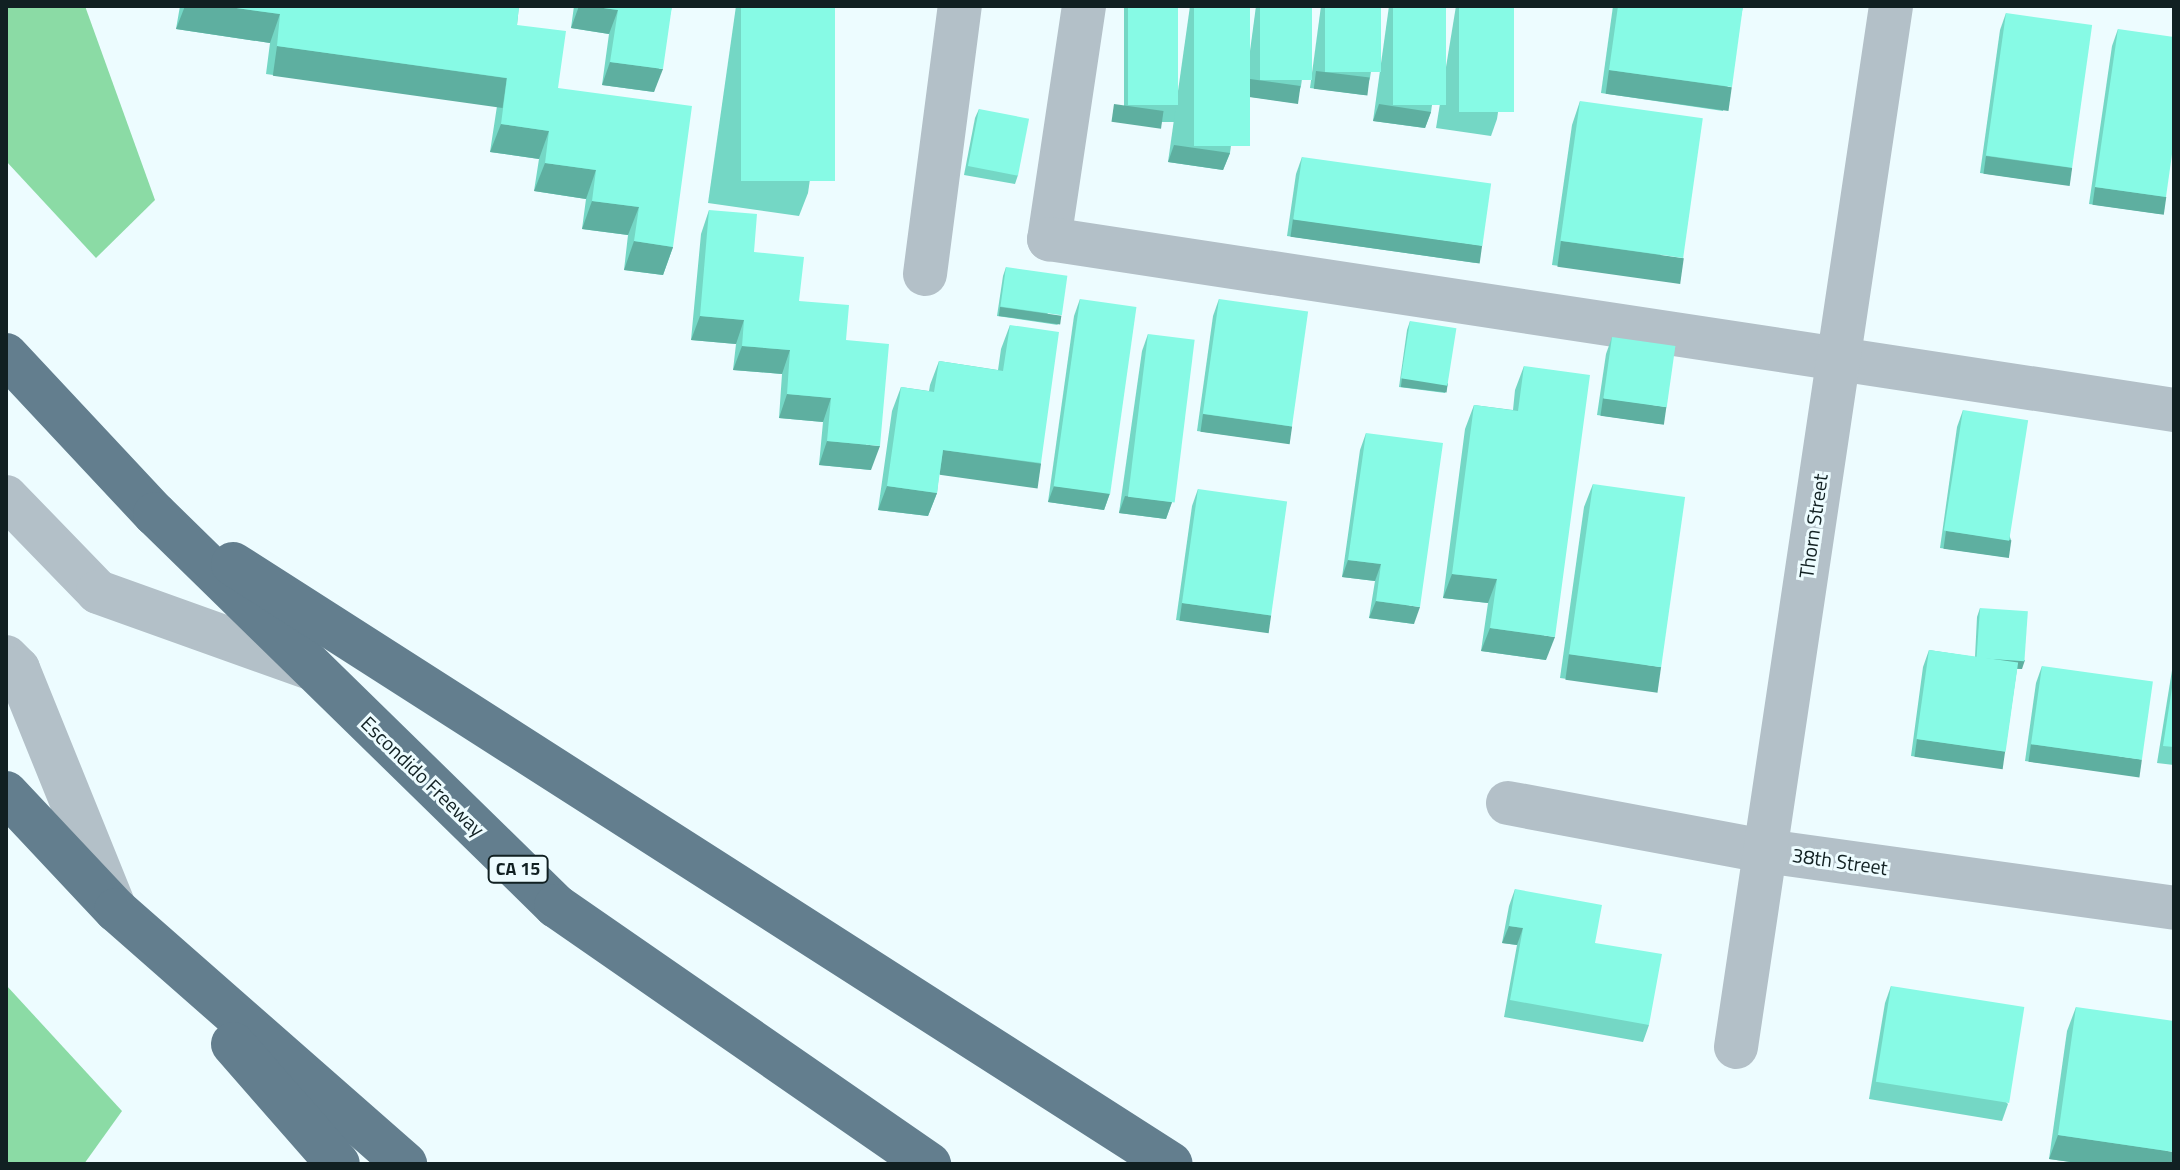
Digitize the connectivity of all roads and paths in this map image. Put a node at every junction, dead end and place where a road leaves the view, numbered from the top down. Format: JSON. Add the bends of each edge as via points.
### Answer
{"nodes":[{"id":1,"x":960,"y":6,"type":"edge"},
{"id":2,"x":1084,"y":6,"type":"edge"},
{"id":3,"x":1891,"y":6,"type":"edge"},
{"id":4,"x":925,"y":274,"type":"dead end"},
{"id":5,"x":6,"y":355,"type":"edge"},
{"id":6,"x":1838,"y":359,"type":"junction"},
{"id":7,"x":2174,"y":410,"type":"edge"},
{"id":8,"x":6,"y":497,"type":"edge"},
{"id":9,"x":155,"y":514,"type":"junction"},
{"id":10,"x":6,"y":657,"type":"edge"},
{"id":11,"x":313,"y":669,"type":"junction"},
{"id":12,"x":6,"y":793,"type":"edge"},
{"id":13,"x":1508,"y":803,"type":"dead end"},
{"id":14,"x":1765,"y":851,"type":"junction"},
{"id":15,"x":2174,"y":908,"type":"edge"},
{"id":16,"x":116,"y":910,"type":"junction"},
{"id":17,"x":1736,"y":1047,"type":"dead end"},
{"id":18,"x":338,"y":1164,"type":"edge"},
{"id":19,"x":405,"y":1164,"type":"edge"},
{"id":20,"x":929,"y":1164,"type":"edge"},
{"id":21,"x":1171,"y":1164,"type":"edge"}],
"edges":[{"from":1,"to":4,"type":"street"},
{"from":2,"to":6,"type":"street","via":[[1049,239]]},
{"from":3,"to":6,"type":"street","name":"Thorn Street"},
{"from":5,"to":9,"type":"highway","name":"Escondido Freeway","number":"CA 15"},
{"from":6,"to":7,"type":"street"},
{"from":6,"to":14,"type":"street","name":"Thorn Street"},
{"from":8,"to":11,"type":"street","via":[[98,592]]},
{"from":9,"to":11,"type":"highway","name":"Escondido Freeway","number":"CA 15"},
{"from":9,"to":21,"type":"highway"},
{"from":10,"to":16,"type":"street","via":[[18,669]]},
{"from":11,"to":20,"type":"highway","name":"Escondido Freeway","number":"CA 15","via":[[556,906]]},
{"from":12,"to":16,"type":"highway"},
{"from":13,"to":14,"type":"street","name":"38th Street"},
{"from":14,"to":15,"type":"street","name":"38th Street"},
{"from":14,"to":17,"type":"street","name":"Thorn Street"},
{"from":16,"to":18,"type":"highway"},
{"from":16,"to":19,"type":"highway"}]}
